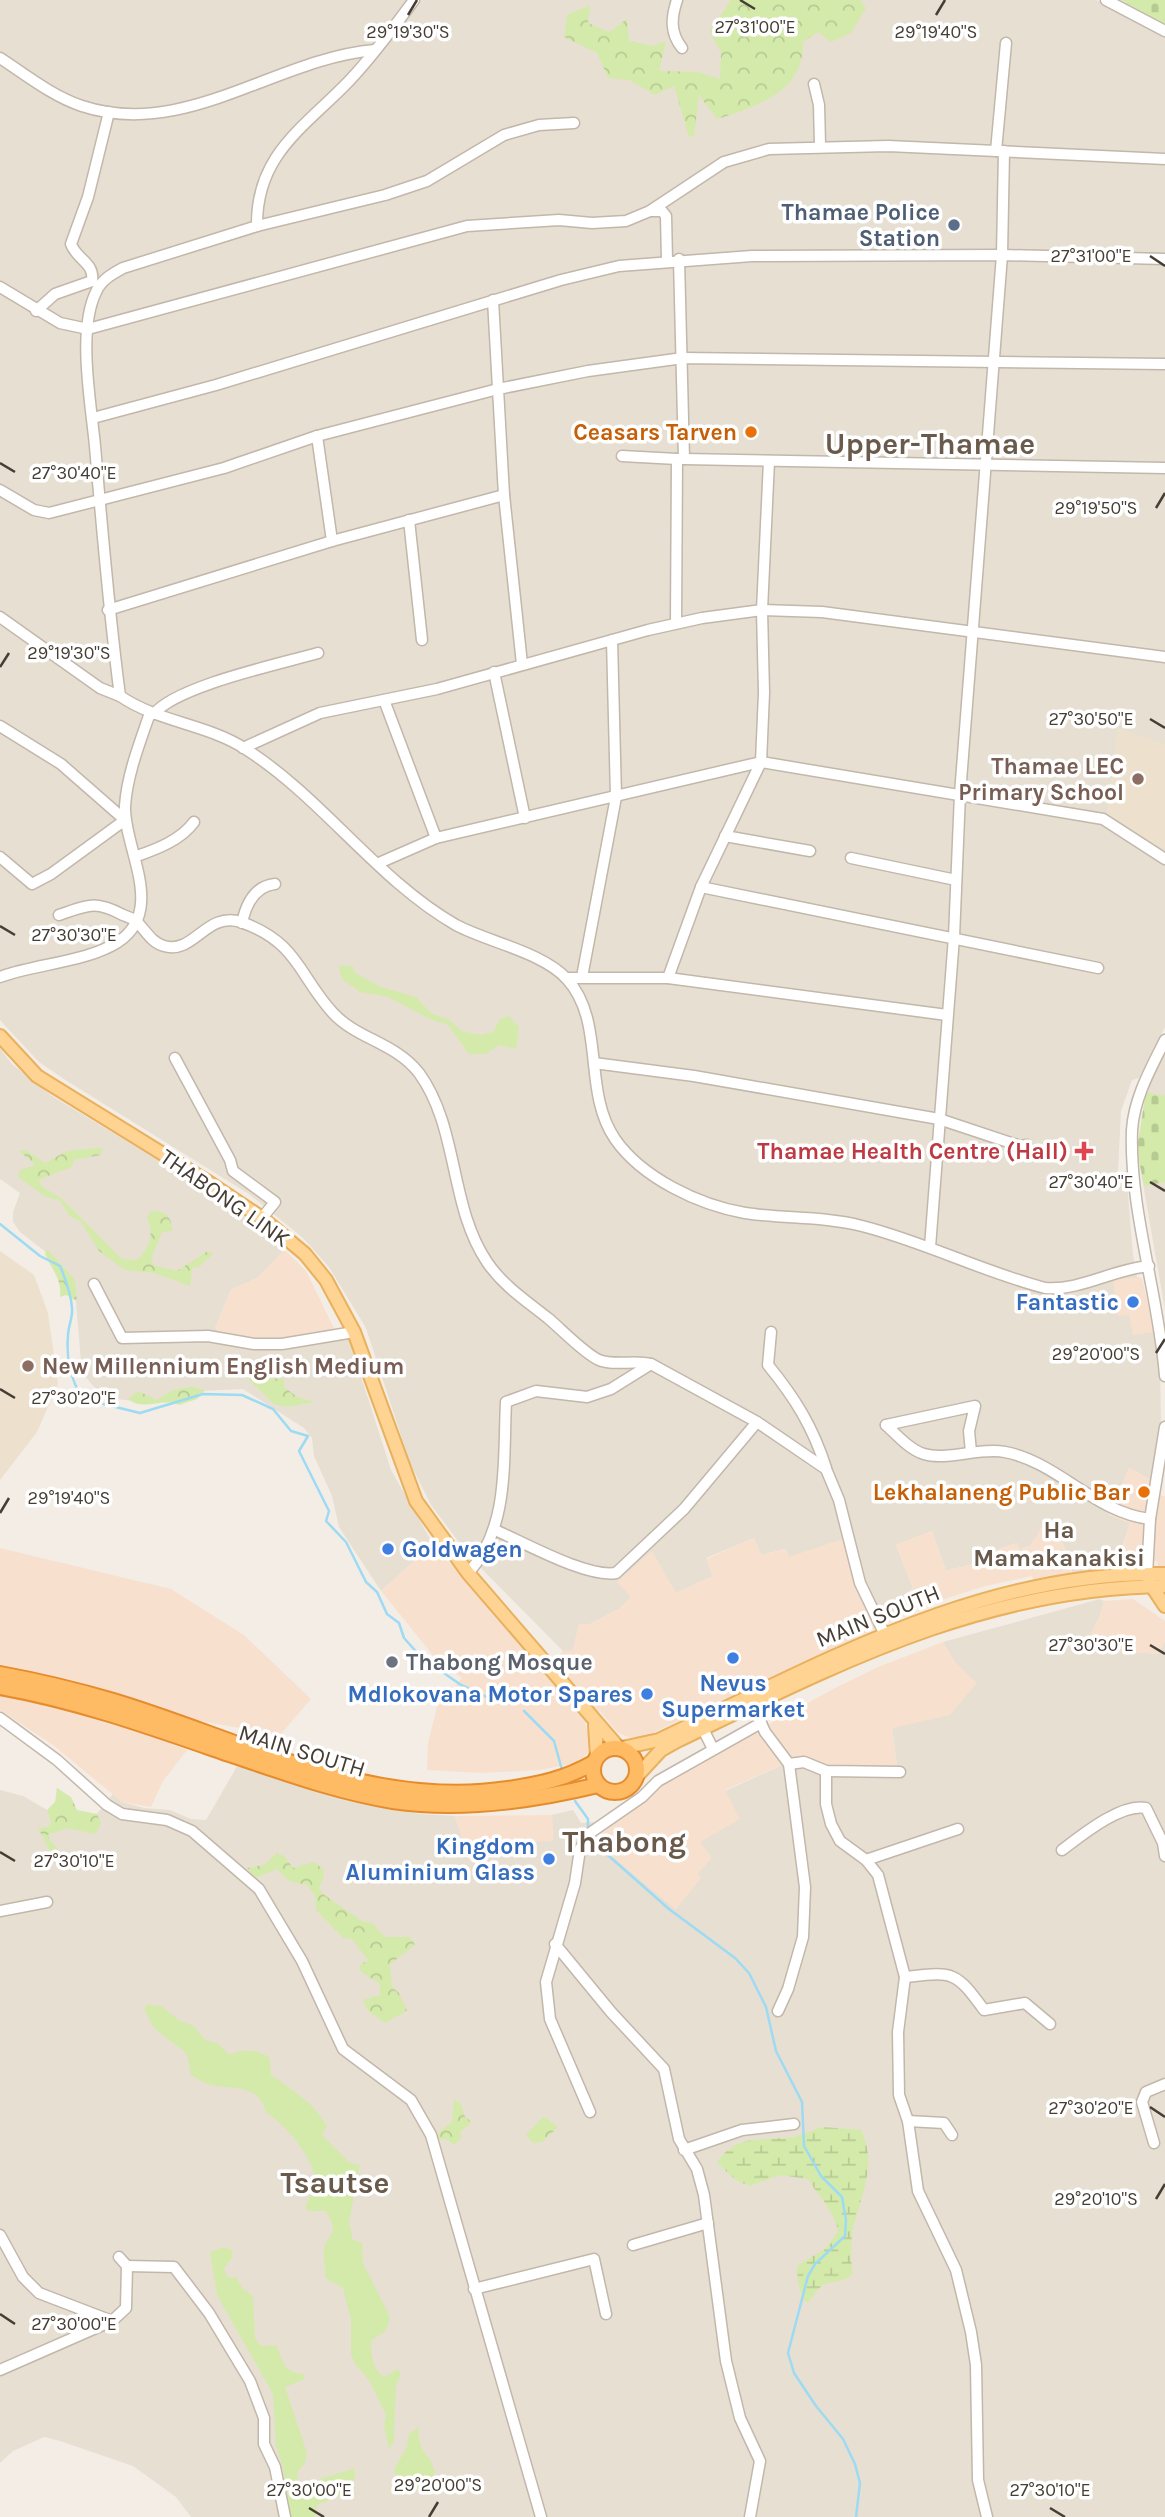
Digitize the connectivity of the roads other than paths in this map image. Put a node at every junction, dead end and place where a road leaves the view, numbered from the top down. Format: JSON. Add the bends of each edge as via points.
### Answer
{"nodes":[{"id":1,"x":414,"y":0,"type":"edge"},
{"id":2,"x":677,"y":0,"type":"edge"},
{"id":3,"x":1106,"y":0,"type":"edge"},
{"id":4,"x":1165,"y":30,"type":"edge"},
{"id":5,"x":1006,"y":43,"type":"dead end"},
{"id":6,"x":682,"y":48,"type":"dead end"},
{"id":7,"x":375,"y":50,"type":"junction"},
{"id":8,"x":0,"y":58,"type":"edge"},
{"id":9,"x":814,"y":84,"type":"dead end"},
{"id":10,"x":109,"y":112,"type":"junction"},
{"id":11,"x":575,"y":123,"type":"dead end"},
{"id":12,"x":820,"y":145,"type":"junction"},
{"id":13,"x":1000,"y":151,"type":"junction"},
{"id":14,"x":1165,"y":159,"type":"edge"},
{"id":15,"x":650,"y":211,"type":"junction"},
{"id":16,"x":257,"y":226,"type":"junction"},
{"id":17,"x":1002,"y":255,"type":"junction"},
{"id":18,"x":679,"y":259,"type":"junction"},
{"id":19,"x":1165,"y":259,"type":"edge"},
{"id":20,"x":667,"y":260,"type":"junction"},
{"id":21,"x":0,"y":288,"type":"edge"},
{"id":22,"x":493,"y":300,"type":"junction"},
{"id":23,"x":36,"y":311,"type":"junction"},
{"id":24,"x":88,"y":330,"type":"junction"},
{"id":25,"x":683,"y":358,"type":"junction"},
{"id":26,"x":994,"y":362,"type":"junction"},
{"id":27,"x":1165,"y":364,"type":"edge"},
{"id":28,"x":498,"y":389,"type":"junction"},
{"id":29,"x":93,"y":418,"type":"junction"},
{"id":30,"x":317,"y":436,"type":"junction"},
{"id":31,"x":622,"y":456,"type":"dead end"},
{"id":32,"x":681,"y":459,"type":"junction"},
{"id":33,"x":769,"y":461,"type":"junction"},
{"id":34,"x":986,"y":466,"type":"junction"},
{"id":35,"x":1165,"y":468,"type":"edge"},
{"id":36,"x":0,"y":490,"type":"edge"},
{"id":37,"x":504,"y":495,"type":"junction"},
{"id":38,"x":100,"y":502,"type":"junction"},
{"id":39,"x":409,"y":520,"type":"junction"},
{"id":40,"x":332,"y":541,"type":"junction"},
{"id":41,"x":108,"y":610,"type":"junction"},
{"id":42,"x":762,"y":610,"type":"junction"},
{"id":43,"x":0,"y":617,"type":"edge"},
{"id":44,"x":677,"y":623,"type":"junction"},
{"id":45,"x":971,"y":633,"type":"junction"},
{"id":46,"x":422,"y":640,"type":"dead end"},
{"id":47,"x":612,"y":640,"type":"junction"},
{"id":48,"x":318,"y":653,"type":"dead end"},
{"id":49,"x":1165,"y":657,"type":"edge"},
{"id":50,"x":522,"y":664,"type":"junction"},
{"id":51,"x":494,"y":672,"type":"junction"},
{"id":52,"x":120,"y":696,"type":"junction"},
{"id":53,"x":384,"y":700,"type":"junction"},
{"id":54,"x":152,"y":713,"type":"junction"},
{"id":55,"x":0,"y":726,"type":"edge"},
{"id":56,"x":243,"y":748,"type":"junction"},
{"id":57,"x":761,"y":762,"type":"junction"},
{"id":58,"x":960,"y":794,"type":"junction"},
{"id":59,"x":616,"y":797,"type":"junction"},
{"id":60,"x":525,"y":818,"type":"junction"},
{"id":61,"x":125,"y":820,"type":"junction"},
{"id":62,"x":194,"y":822,"type":"dead end"},
{"id":63,"x":725,"y":836,"type":"junction"},
{"id":64,"x":436,"y":838,"type":"junction"},
{"id":65,"x":810,"y":851,"type":"dead end"},
{"id":66,"x":137,"y":856,"type":"junction"},
{"id":67,"x":0,"y":857,"type":"edge"},
{"id":68,"x":851,"y":858,"type":"dead end"},
{"id":69,"x":1165,"y":859,"type":"edge"},
{"id":70,"x":379,"y":863,"type":"junction"},
{"id":71,"x":956,"y":880,"type":"junction"},
{"id":72,"x":275,"y":884,"type":"dead end"},
{"id":73,"x":701,"y":887,"type":"junction"},
{"id":74,"x":59,"y":915,"type":"dead end"},
{"id":75,"x":135,"y":920,"type":"junction"},
{"id":76,"x":242,"y":923,"type":"junction"},
{"id":77,"x":954,"y":937,"type":"junction"},
{"id":78,"x":1098,"y":968,"type":"dead end"},
{"id":79,"x":0,"y":977,"type":"edge"},
{"id":80,"x":582,"y":977,"type":"junction"},
{"id":81,"x":566,"y":978,"type":"junction"},
{"id":82,"x":668,"y":978,"type":"junction"},
{"id":83,"x":947,"y":1015,"type":"junction"},
{"id":84,"x":0,"y":1037,"type":"edge"},
{"id":85,"x":1165,"y":1040,"type":"edge"},
{"id":86,"x":175,"y":1058,"type":"dead end"},
{"id":87,"x":594,"y":1063,"type":"junction"},
{"id":88,"x":939,"y":1119,"type":"junction"},
{"id":89,"x":1027,"y":1145,"type":"dead end"},
{"id":90,"x":262,"y":1218,"type":"junction"},
{"id":91,"x":930,"y":1247,"type":"junction"},
{"id":92,"x":1149,"y":1266,"type":"junction"},
{"id":93,"x":94,"y":1284,"type":"dead end"},
{"id":94,"x":354,"y":1332,"type":"junction"},
{"id":95,"x":771,"y":1332,"type":"dead end"},
{"id":96,"x":1163,"y":1334,"type":"edge"},
{"id":97,"x":651,"y":1364,"type":"junction"},
{"id":98,"x":1165,"y":1376,"type":"edge"},
{"id":99,"x":757,"y":1422,"type":"junction"},
{"id":100,"x":1165,"y":1427,"type":"edge"},
{"id":101,"x":971,"y":1452,"type":"junction"},
{"id":102,"x":826,"y":1469,"type":"junction"},
{"id":103,"x":1150,"y":1519,"type":"junction"},
{"id":104,"x":495,"y":1530,"type":"junction"},
{"id":105,"x":468,"y":1573,"type":"junction"},
{"id":106,"x":1165,"y":1574,"type":"edge"},
{"id":107,"x":1149,"y":1581,"type":"junction"},
{"id":108,"x":1165,"y":1586,"type":"edge"},
{"id":109,"x":1165,"y":1606,"type":"edge"},
{"id":110,"x":887,"y":1638,"type":"junction"},
{"id":111,"x":0,"y":1674,"type":"edge"},
{"id":112,"x":0,"y":1687,"type":"edge"},
{"id":113,"x":753,"y":1704,"type":"junction"},
{"id":114,"x":0,"y":1717,"type":"edge"},
{"id":115,"x":761,"y":1723,"type":"junction"},
{"id":116,"x":595,"y":1724,"type":"junction"},
{"id":117,"x":703,"y":1729,"type":"junction"},
{"id":118,"x":620,"y":1748,"type":"junction"},
{"id":119,"x":713,"y":1748,"type":"junction"},
{"id":120,"x":595,"y":1759,"type":"junction"},
{"id":121,"x":789,"y":1764,"type":"junction"},
{"id":122,"x":826,"y":1771,"type":"junction"},
{"id":123,"x":900,"y":1772,"type":"dead end"},
{"id":124,"x":636,"y":1777,"type":"junction"},
{"id":125,"x":598,"y":1785,"type":"junction"},
{"id":126,"x":958,"y":1829,"type":"dead end"},
{"id":127,"x":1062,"y":1850,"type":"dead end"},
{"id":128,"x":1165,"y":1856,"type":"edge"},
{"id":129,"x":866,"y":1860,"type":"junction"},
{"id":130,"x":47,"y":1902,"type":"dead end"},
{"id":131,"x":0,"y":1911,"type":"edge"},
{"id":132,"x":555,"y":1944,"type":"junction"},
{"id":133,"x":905,"y":1977,"type":"junction"},
{"id":134,"x":778,"y":2011,"type":"dead end"},
{"id":135,"x":1050,"y":2024,"type":"dead end"},
{"id":136,"x":1165,"y":2084,"type":"edge"},
{"id":137,"x":590,"y":2112,"type":"dead end"},
{"id":138,"x":908,"y":2121,"type":"junction"},
{"id":139,"x":794,"y":2124,"type":"dead end"},
{"id":140,"x":952,"y":2135,"type":"dead end"},
{"id":141,"x":1154,"y":2143,"type":"dead end"},
{"id":142,"x":684,"y":2150,"type":"junction"},
{"id":143,"x":708,"y":2222,"type":"junction"},
{"id":144,"x":0,"y":2235,"type":"edge"},
{"id":145,"x":633,"y":2245,"type":"dead end"},
{"id":146,"x":119,"y":2257,"type":"dead end"},
{"id":147,"x":127,"y":2266,"type":"junction"},
{"id":148,"x":474,"y":2289,"type":"junction"},
{"id":149,"x":606,"y":2314,"type":"dead end"},
{"id":150,"x":112,"y":2321,"type":"junction"},
{"id":151,"x":0,"y":2370,"type":"edge"},
{"id":152,"x":285,"y":2517,"type":"edge"},
{"id":153,"x":541,"y":2517,"type":"edge"},
{"id":154,"x":750,"y":2517,"type":"edge"},
{"id":155,"x":987,"y":2517,"type":"edge"}],
"edges":[{"from":1,"to":7,"type":"street"},
{"from":2,"to":6,"type":"street","via":[[673,36]]},
{"from":3,"to":4,"type":"street"},
{"from":5,"to":13,"type":"street"},
{"from":7,"to":10,"type":"street","via":[[349,52],[184,109]]},
{"from":7,"to":16,"type":"street","via":[[350,80],[298,127],[269,167],[260,188]]},
{"from":8,"to":10,"type":"street","via":[[58,96]]},
{"from":9,"to":12,"type":"street"},
{"from":10,"to":23,"type":"street","via":[[71,244],[74,253],[89,265],[92,281],[55,294]]},
{"from":11,"to":16,"type":"street","via":[[539,125],[504,135],[427,181]]},
{"from":12,"to":13,"type":"street"},
{"from":12,"to":15,"type":"street","via":[[769,149],[724,162]]},
{"from":13,"to":14,"type":"street"},
{"from":13,"to":17,"type":"street"},
{"from":15,"to":20,"type":"street","via":[[662,211],[666,216]]},
{"from":15,"to":24,"type":"street","via":[[626,221],[467,226]]},
{"from":16,"to":24,"type":"street","via":[[123,268],[104,279],[95,293]]},
{"from":17,"to":18,"type":"street"},
{"from":17,"to":19,"type":"street"},
{"from":17,"to":26,"type":"street"},
{"from":18,"to":20,"type":"street"},
{"from":18,"to":25,"type":"street"},
{"from":20,"to":22,"type":"street","via":[[619,266]]},
{"from":21,"to":23,"type":"street"},
{"from":22,"to":28,"type":"street"},
{"from":22,"to":29,"type":"street"},
{"from":23,"to":24,"type":"street"},
{"from":24,"to":29,"type":"street"},
{"from":25,"to":26,"type":"street"},
{"from":25,"to":28,"type":"street"},
{"from":25,"to":32,"type":"street"},
{"from":26,"to":27,"type":"street"},
{"from":26,"to":34,"type":"street"},
{"from":28,"to":30,"type":"street"},
{"from":28,"to":37,"type":"street"},
{"from":29,"to":38,"type":"street"},
{"from":30,"to":38,"type":"street","via":[[224,468]]},
{"from":30,"to":40,"type":"street"},
{"from":31,"to":32,"type":"street"},
{"from":32,"to":33,"type":"street"},
{"from":32,"to":44,"type":"street"},
{"from":33,"to":34,"type":"street"},
{"from":33,"to":42,"type":"street"},
{"from":34,"to":35,"type":"street"},
{"from":34,"to":45,"type":"street"},
{"from":36,"to":38,"type":"street","via":[[41,513]]},
{"from":37,"to":39,"type":"street"},
{"from":37,"to":50,"type":"street"},
{"from":38,"to":41,"type":"street"},
{"from":39,"to":40,"type":"street"},
{"from":39,"to":46,"type":"street"},
{"from":40,"to":41,"type":"street"},
{"from":41,"to":52,"type":"street"},
{"from":42,"to":44,"type":"street"},
{"from":42,"to":45,"type":"street","via":[[822,612]]},
{"from":42,"to":57,"type":"street"},
{"from":43,"to":52,"type":"street","via":[[100,688]]},
{"from":44,"to":47,"type":"street"},
{"from":45,"to":49,"type":"street"},
{"from":45,"to":58,"type":"street"},
{"from":47,"to":50,"type":"street"},
{"from":47,"to":59,"type":"street"},
{"from":48,"to":54,"type":"street","via":[[183,694]]},
{"from":50,"to":51,"type":"street"},
{"from":51,"to":53,"type":"street"},
{"from":51,"to":60,"type":"street"},
{"from":52,"to":54,"type":"street"},
{"from":53,"to":56,"type":"street","via":[[320,713]]},
{"from":53,"to":64,"type":"street"},
{"from":54,"to":56,"type":"street"},
{"from":54,"to":61,"type":"street","via":[[131,774]]},
{"from":55,"to":61,"type":"street","via":[[61,764]]},
{"from":56,"to":70,"type":"street"},
{"from":57,"to":58,"type":"street"},
{"from":57,"to":59,"type":"street"},
{"from":57,"to":63,"type":"street"},
{"from":58,"to":69,"type":"street","via":[[1103,819]]},
{"from":58,"to":71,"type":"street"},
{"from":59,"to":60,"type":"street"},
{"from":59,"to":80,"type":"street"},
{"from":60,"to":64,"type":"street"},
{"from":61,"to":66,"type":"street"},
{"from":61,"to":67,"type":"street","via":[[33,884]]},
{"from":62,"to":66,"type":"street","via":[[164,846]]},
{"from":63,"to":65,"type":"street"},
{"from":63,"to":73,"type":"street"},
{"from":64,"to":70,"type":"street"},
{"from":66,"to":75,"type":"street","via":[[141,880]]},
{"from":68,"to":71,"type":"street"},
{"from":70,"to":81,"type":"street","via":[[456,925],[546,964]]},
{"from":71,"to":77,"type":"street"},
{"from":72,"to":76,"type":"street","via":[[257,891]]},
{"from":73,"to":77,"type":"street"},
{"from":73,"to":82,"type":"street"},
{"from":74,"to":75,"type":"street","via":[[80,906],[103,904]]},
{"from":75,"to":76,"type":"street","via":[[166,947],[184,945],[218,920]]},
{"from":75,"to":79,"type":"street","via":[[120,941],[108,947]]},
{"from":76,"to":97,"type":"street","via":[[295,956],[335,1016],[401,1054],[420,1074],[444,1130],[466,1216],[486,1261],[503,1282],[599,1360]]},
{"from":77,"to":78,"type":"street"},
{"from":77,"to":83,"type":"street"},
{"from":80,"to":81,"type":"street"},
{"from":80,"to":82,"type":"street"},
{"from":81,"to":87,"type":"street","via":[[586,1009]]},
{"from":82,"to":83,"type":"street"},
{"from":83,"to":88,"type":"street"},
{"from":84,"to":90,"type":"main road","name":"THABONG LINK","via":[[37,1076]]},
{"from":85,"to":92,"type":"street","via":[[1140,1095],[1132,1131]]},
{"from":86,"to":90,"type":"street","via":[[233,1171],[275,1202]]},
{"from":87,"to":88,"type":"street"},
{"from":87,"to":91,"type":"street","via":[[602,1114],[614,1137],[629,1157],[653,1175],[694,1197],[742,1213],[859,1225]]},
{"from":88,"to":89,"type":"street"},
{"from":88,"to":91,"type":"street"},
{"from":90,"to":94,"type":"main road","name":"THABONG LINK","via":[[305,1254],[326,1280]]},
{"from":91,"to":92,"type":"street","via":[[1026,1283],[1060,1289]]},
{"from":92,"to":96,"type":"street"},
{"from":93,"to":94,"type":"street","via":[[122,1338],[208,1336],[282,1344]]},
{"from":94,"to":105,"type":"main road","name":"THABONG LINK","via":[[416,1501]]},
{"from":95,"to":102,"type":"street","via":[[768,1365],[800,1404]]},
{"from":96,"to":98,"type":"street"},
{"from":97,"to":99,"type":"street"},
{"from":97,"to":104,"type":"street","via":[[626,1381],[587,1397],[536,1391],[506,1402]]},
{"from":99,"to":102,"type":"street"},
{"from":99,"to":104,"type":"street","via":[[684,1509],[616,1573],[605,1575],[584,1568]]},
{"from":100,"to":103,"type":"street"},
{"from":101,"to":101,"type":"street","via":[[925,1455],[886,1425],[975,1406],[969,1431]]},
{"from":101,"to":103,"type":"street","via":[[1005,1452],[1067,1480],[1113,1510]]},
{"from":102,"to":110,"type":"street","via":[[839,1500],[860,1583]]},
{"from":103,"to":107,"type":"street"},
{"from":104,"to":105,"type":"street","via":[[483,1557]]},
{"from":105,"to":116,"type":"main road","name":"THABONG LINK"},
{"from":106,"to":107,"type":"main road","name":"MAIN SOUTH"},
{"from":107,"to":108,"type":"main road","name":"MAIN SOUTH"},
{"from":107,"to":109,"type":"main road"},
{"from":107,"to":110,"type":"main road","name":"MAIN SOUTH","via":[[1025,1600]]},
{"from":110,"to":113,"type":"main road","name":"MAIN SOUTH"},
{"from":110,"to":118,"type":"main road","name":"MAIN SOUTH","via":[[659,1740]]},
{"from":111,"to":120,"type":"highway","name":"MAIN SOUTH","via":[[114,1701],[340,1779],[393,1789],[490,1791],[553,1782]]},
{"from":112,"to":125,"type":"highway","name":"MAIN SOUTH","via":[[114,1715],[312,1782],[391,1801],[491,1803]]},
{"from":113,"to":115,"type":"street"},
{"from":113,"to":117,"type":"main road","name":"MAIN SOUTH"},
{"from":114,"to":148,"type":"street","via":[[107,1805],[122,1814],[167,1820],[192,1831],[259,1889],[302,1961],[343,2049],[411,2100],[431,2135]]},
{"from":115,"to":119,"type":"street"},
{"from":115,"to":121,"type":"street"},
{"from":116,"to":118,"type":"main road","name":"THABONG LINK"},
{"from":116,"to":120,"type":"main road"},
{"from":117,"to":119,"type":"street"},
{"from":117,"to":124,"type":"main road","name":"MAIN SOUTH","via":[[661,1750]]},
{"from":118,"to":120,"type":"highway","name":"MAIN SOUTH","via":[[606,1749]]},
{"from":118,"to":124,"type":"highway","via":[[636,1763]]},
{"from":119,"to":132,"type":"street","via":[[658,1781],[584,1840]]},
{"from":120,"to":125,"type":"highway","via":[[593,1774]]},
{"from":121,"to":122,"type":"street","via":[[804,1762]]},
{"from":121,"to":134,"type":"street","via":[[805,1887],[803,1937]]},
{"from":122,"to":123,"type":"street"},
{"from":122,"to":129,"type":"street","via":[[831,1824],[840,1841]]},
{"from":124,"to":125,"type":"highway","name":"MAIN SOUTH","via":[[622,1791],[609,1792]]},
{"from":126,"to":129,"type":"street"},
{"from":127,"to":128,"type":"street","via":[[1092,1827],[1135,1806],[1146,1808]]},
{"from":129,"to":133,"type":"street","via":[[886,1897]]},
{"from":130,"to":131,"type":"street"},
{"from":132,"to":137,"type":"street","via":[[546,1982],[550,2019]]},
{"from":132,"to":142,"type":"street","via":[[664,2069]]},
{"from":133,"to":135,"type":"street","via":[[945,1973],[958,1979],[985,2010],[1025,2003]]},
{"from":133,"to":138,"type":"street","via":[[898,2054],[899,2095]]},
{"from":136,"to":141,"type":"street","via":[[1146,2092],[1142,2102]]},
{"from":138,"to":140,"type":"street","via":[[944,2123]]},
{"from":138,"to":155,"type":"street","via":[[918,2191],[956,2270],[971,2332],[978,2480]]},
{"from":139,"to":142,"type":"street","via":[[742,2130]]},
{"from":142,"to":143,"type":"street","via":[[697,2169]]},
{"from":143,"to":145,"type":"street"},
{"from":143,"to":154,"type":"street","via":[[733,2394],[760,2461]]},
{"from":144,"to":150,"type":"street","via":[[23,2277],[39,2293]]},
{"from":146,"to":147,"type":"street"},
{"from":147,"to":150,"type":"street","via":[[126,2308]]},
{"from":147,"to":152,"type":"street","via":[[174,2267],[215,2322],[250,2381],[264,2418],[264,2444],[275,2467]]},
{"from":148,"to":149,"type":"street","via":[[594,2259]]},
{"from":148,"to":153,"type":"street"},
{"from":150,"to":151,"type":"street"}]}
